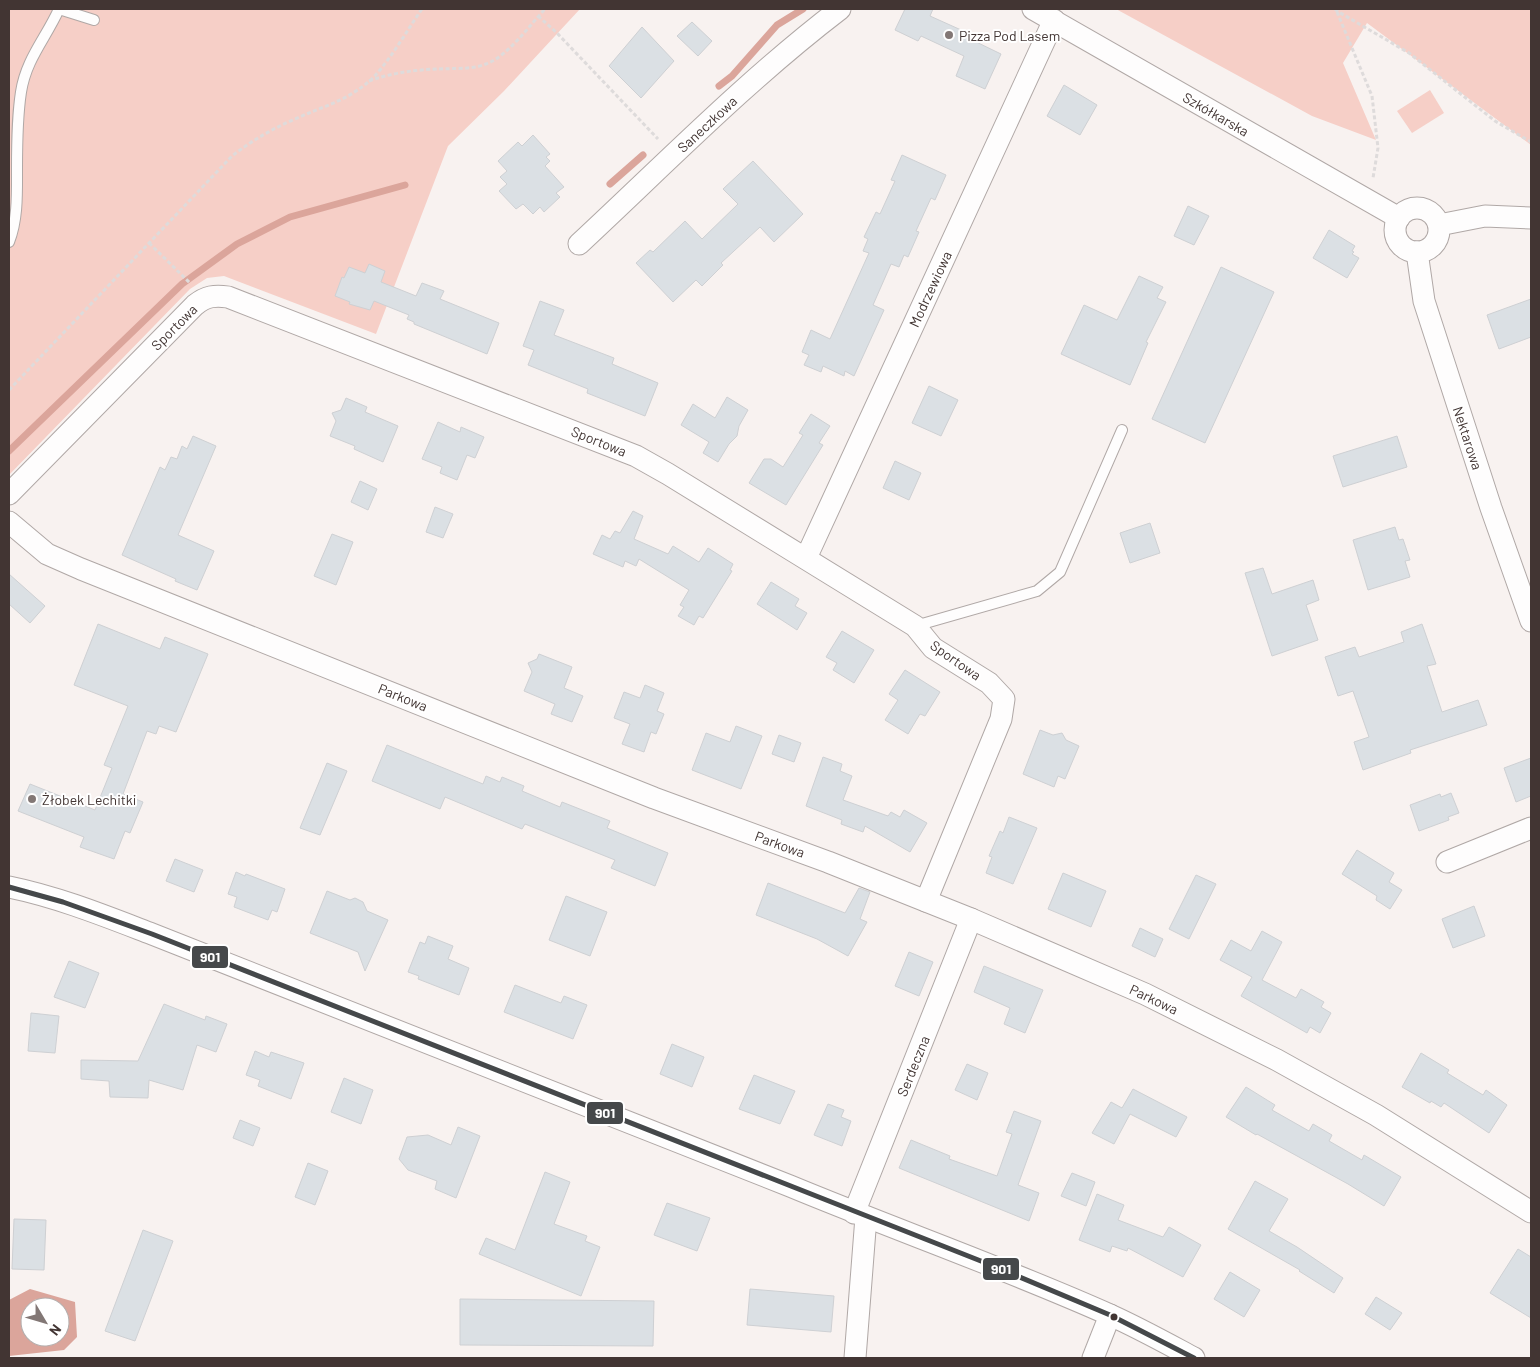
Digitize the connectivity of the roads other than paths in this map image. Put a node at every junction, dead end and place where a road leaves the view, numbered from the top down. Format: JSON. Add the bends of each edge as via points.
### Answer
{"nodes":[{"id":1,"x":59,"y":9,"type":"edge"},
{"id":2,"x":840,"y":9,"type":"edge"},
{"id":3,"x":1034,"y":9,"type":"edge"},
{"id":4,"x":94,"y":20,"type":"dead end"},
{"id":5,"x":1054,"y":20,"type":"junction"},
{"id":6,"x":1399,"y":218,"type":"junction"},
{"id":7,"x":1531,"y":218,"type":"edge"},
{"id":8,"x":1439,"y":225,"type":"junction"},
{"id":9,"x":9,"y":242,"type":"edge"},
{"id":10,"x":579,"y":244,"type":"dead end"},
{"id":11,"x":1417,"y":252,"type":"junction"},
{"id":12,"x":1122,"y":430,"type":"dead end"},
{"id":13,"x":9,"y":494,"type":"edge"},
{"id":14,"x":9,"y":522,"type":"edge"},
{"id":15,"x":806,"y":558,"type":"junction"},
{"id":16,"x":1531,"y":621,"type":"edge"},
{"id":17,"x":915,"y":626,"type":"junction"},
{"id":18,"x":1531,"y":828,"type":"edge"},
{"id":19,"x":1447,"y":862,"type":"dead end"},
{"id":20,"x":9,"y":887,"type":"edge"},
{"id":21,"x":926,"y":901,"type":"junction"},
{"id":22,"x":971,"y":919,"type":"junction"},
{"id":23,"x":1531,"y":1212,"type":"edge"},
{"id":24,"x":860,"y":1215,"type":"junction"},
{"id":25,"x":1110,"y":1315,"type":"junction"},
{"id":26,"x":856,"y":1358,"type":"edge"},
{"id":27,"x":1093,"y":1358,"type":"edge"},
{"id":28,"x":1194,"y":1358,"type":"edge"}],
"edges":[{"from":1,"to":4,"type":"lane"},
{"from":1,"to":9,"type":"lane","via":[[32,56],[21,91],[17,125],[17,195]]},
{"from":2,"to":10,"type":"street","name":"Saneczkowa","via":[[756,78]]},
{"from":3,"to":5,"type":"street","name":"Szkółkarska"},
{"from":5,"to":6,"type":"street","name":"Szkółkarska"},
{"from":5,"to":15,"type":"street","name":"Modrzewiowa"},
{"from":6,"to":8,"type":"street","via":[[1411,209],[1425,209],[1436,217]]},
{"from":6,"to":11,"type":"street","via":[[1396,229],[1399,242]]},
{"from":7,"to":8,"type":"street","via":[[1485,216]]},
{"from":8,"to":11,"type":"street","via":[[1434,243]]},
{"from":11,"to":16,"type":"street","name":"Nektarowa","via":[[1427,311]]},
{"from":12,"to":17,"type":"lane","via":[[1060,572],[1037,591]]},
{"from":13,"to":15,"type":"street","name":"Sportowa","via":[[195,305],[219,295],[636,456]]},
{"from":14,"to":21,"type":"street","name":"Parkowa","via":[[47,554],[81,569],[654,798]]},
{"from":15,"to":17,"type":"street","name":"Sportowa"},
{"from":17,"to":21,"type":"street","name":"Sportowa","via":[[933,648],[989,684],[1004,699],[1001,719]]},
{"from":18,"to":19,"type":"street"},
{"from":20,"to":24,"type":"street","via":[[63,900],[152,934]]},
{"from":21,"to":22,"type":"street","name":"Parkowa"},
{"from":22,"to":23,"type":"street","name":"Parkowa","via":[[1145,994],[1277,1060],[1376,1115]]},
{"from":22,"to":24,"type":"street","name":"Serdeczna"},
{"from":24,"to":25,"type":"street"},
{"from":24,"to":26,"type":"street","name":"Serdeczna"},
{"from":25,"to":27,"type":"street"},
{"from":25,"to":28,"type":"street"}]}
